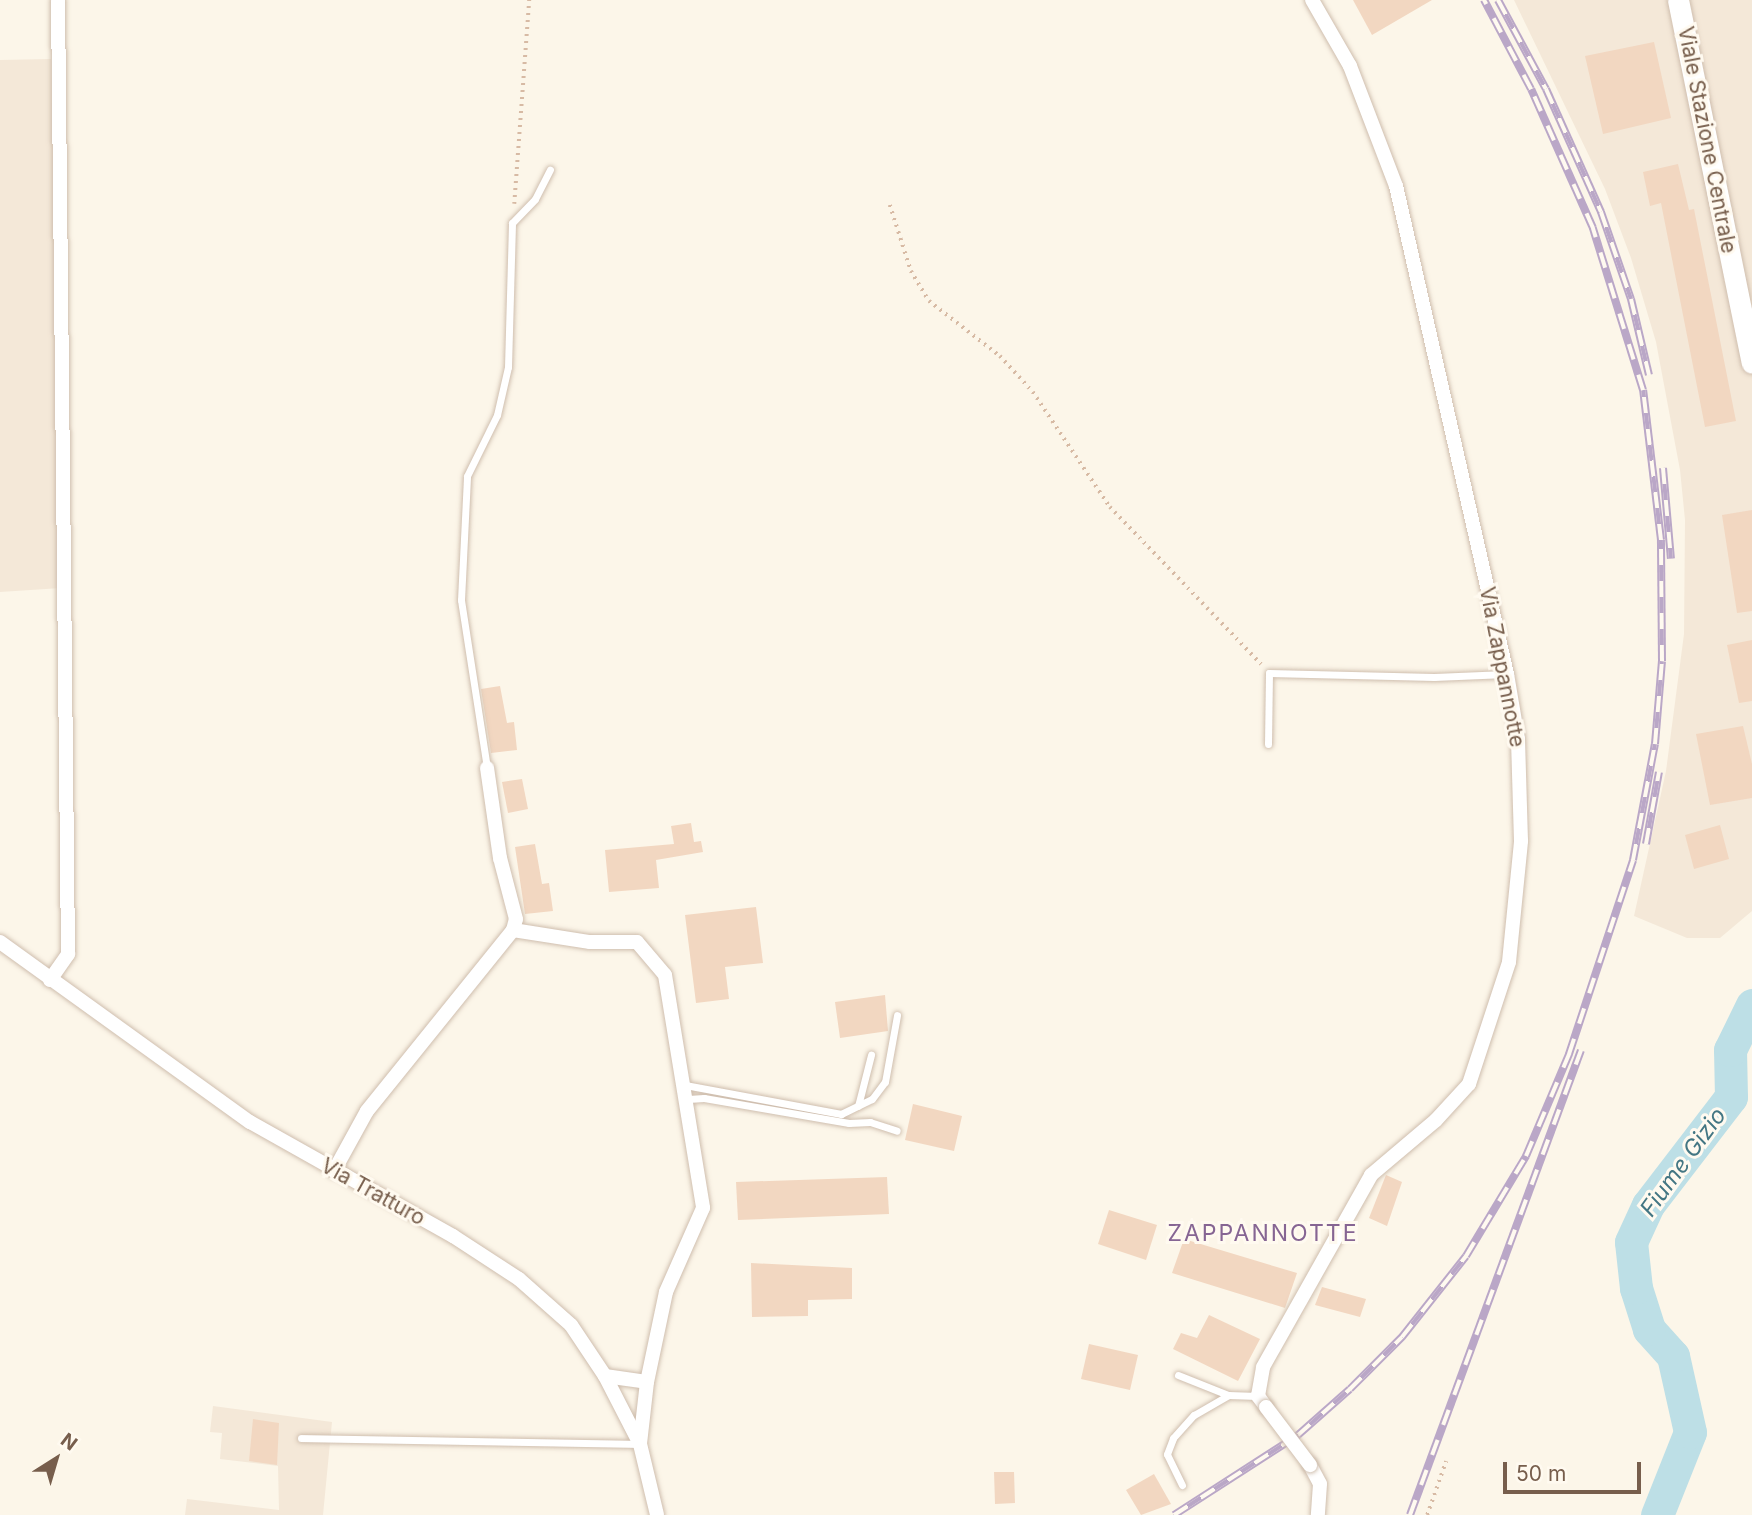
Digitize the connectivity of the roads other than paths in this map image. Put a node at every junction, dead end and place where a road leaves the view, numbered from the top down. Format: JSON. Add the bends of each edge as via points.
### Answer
{"nodes":[{"id":1,"x":58,"y":0,"type":"edge"},
{"id":2,"x":1311,"y":0,"type":"edge"},
{"id":3,"x":1678,"y":0,"type":"edge"},
{"id":4,"x":550,"y":170,"type":"dead end"},
{"id":5,"x":1752,"y":363,"type":"edge"},
{"id":6,"x":1507,"y":674,"type":"junction"},
{"id":7,"x":1268,"y":744,"type":"dead end"},
{"id":8,"x":487,"y":768,"type":"joint"},
{"id":9,"x":513,"y":930,"type":"junction"},
{"id":10,"x":0,"y":942,"type":"edge"},
{"id":11,"x":50,"y":980,"type":"junction"},
{"id":12,"x":897,"y":1015,"type":"dead end"},
{"id":13,"x":871,"y":1055,"type":"dead end"},
{"id":14,"x":686,"y":1092,"type":"junction"},
{"id":15,"x":858,"y":1106,"type":"junction"},
{"id":16,"x":897,"y":1131,"type":"dead end"},
{"id":17,"x":334,"y":1171,"type":"junction"},
{"id":18,"x":1178,"y":1375,"type":"dead end"},
{"id":19,"x":605,"y":1376,"type":"junction"},
{"id":20,"x":647,"y":1382,"type":"junction"},
{"id":21,"x":1228,"y":1395,"type":"junction"},
{"id":22,"x":1262,"y":1402,"type":"junction"},
{"id":23,"x":301,"y":1438,"type":"dead end"},
{"id":24,"x":640,"y":1444,"type":"junction"},
{"id":25,"x":1182,"y":1485,"type":"dead end"},
{"id":26,"x":657,"y":1515,"type":"edge"},
{"id":27,"x":1318,"y":1515,"type":"edge"}],
"edges":[{"from":1,"to":11,"type":"street","via":[[68,954]]},
{"from":2,"to":6,"type":"street","name":"Via Zappannotte","via":[[1350,66],[1396,186]]},
{"from":3,"to":5,"type":"main road","name":"Viale Stazione Centrale"},
{"from":4,"to":8,"type":"lane","via":[[534,200],[512,223],[508,367],[497,415],[467,476],[461,600]]},
{"from":6,"to":7,"type":"lane","via":[[1269,673]]},
{"from":6,"to":22,"type":"street","name":"Via Zappannotte","via":[[1518,739],[1521,841],[1509,962],[1488,1034],[1469,1084],[1436,1120],[1371,1175],[1263,1367]]},
{"from":8,"to":9,"type":"street","via":[[500,858],[516,919]]},
{"from":9,"to":14,"type":"street","via":[[590,942],[637,942],[665,975]]},
{"from":9,"to":17,"type":"street","via":[[368,1111]]},
{"from":10,"to":11,"type":"street","name":"Via Tratturo"},
{"from":11,"to":17,"type":"street","name":"Via Tratturo","via":[[250,1122]]},
{"from":12,"to":15,"type":"lane","via":[[886,1082],[872,1099]]},
{"from":13,"to":15,"type":"lane"},
{"from":14,"to":15,"type":"lane","via":[[841,1114]]},
{"from":14,"to":16,"type":"lane","via":[[849,1123],[870,1122]]},
{"from":14,"to":20,"type":"street","via":[[703,1208],[666,1292]]},
{"from":17,"to":19,"type":"street","name":"Via Tratturo","via":[[453,1236],[519,1279],[571,1325]]},
{"from":18,"to":21,"type":"lane"},
{"from":19,"to":20,"type":"street"},
{"from":19,"to":24,"type":"street","name":"Via Tratturo"},
{"from":20,"to":24,"type":"street"},
{"from":21,"to":22,"type":"lane"},
{"from":21,"to":25,"type":"lane","via":[[1194,1415],[1173,1438],[1167,1454]]},
{"from":22,"to":27,"type":"street","bridge":true,"via":[[1320,1484]]},
{"from":23,"to":24,"type":"lane"},
{"from":24,"to":26,"type":"street","name":"Via Tratturo"}]}
